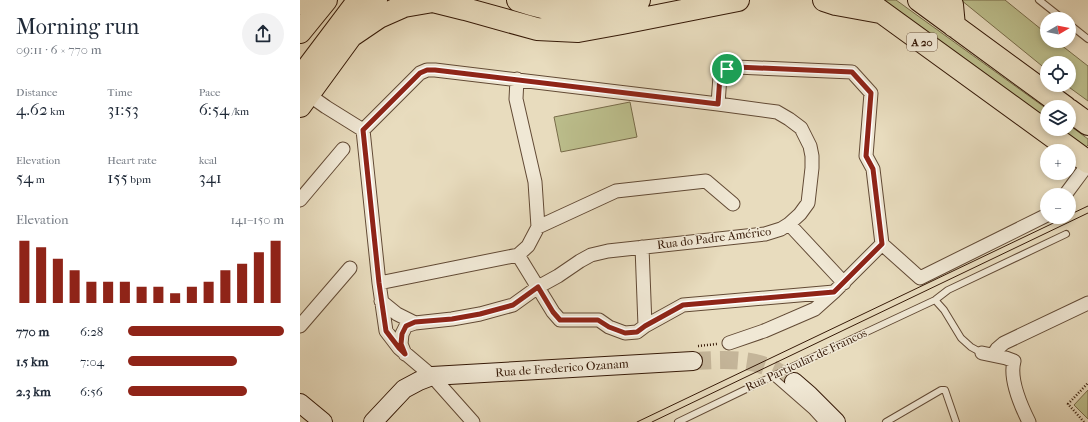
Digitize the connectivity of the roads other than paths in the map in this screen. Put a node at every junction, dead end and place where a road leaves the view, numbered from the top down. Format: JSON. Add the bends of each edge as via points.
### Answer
{"nodes":[{"id":1,"x":326,"y":0,"type":"edge"},
{"id":2,"x":346,"y":0,"type":"edge"},
{"id":3,"x":359,"y":0,"type":"edge"},
{"id":4,"x":376,"y":0,"type":"edge"},
{"id":5,"x":518,"y":0,"type":"edge"},
{"id":6,"x":638,"y":0,"type":"edge"},
{"id":7,"x":738,"y":0,"type":"edge"},
{"id":8,"x":824,"y":0,"type":"edge"},
{"id":9,"x":919,"y":0,"type":"edge"},
{"id":10,"x":948,"y":0,"type":"edge"},
{"id":11,"x":1039,"y":0,"type":"edge"},
{"id":12,"x":873,"y":6,"type":"edge"},
{"id":13,"x":1054,"y":12,"type":"edge"},
{"id":14,"x":954,"y":26,"type":"junction"},
{"id":15,"x":1076,"y":30,"type":"edge"},
{"id":16,"x":300,"y":32,"type":"edge"},
{"id":17,"x":351,"y":36,"type":"junction"},
{"id":18,"x":1088,"y":39,"type":"edge"},
{"id":19,"x":300,"y":60,"type":"edge"},
{"id":20,"x":517,"y":79,"type":"junction"},
{"id":21,"x":303,"y":93,"type":"edge"},
{"id":22,"x":1055,"y":100,"type":"edge"},
{"id":23,"x":718,"y":104,"type":"junction"},
{"id":24,"x":1076,"y":115,"type":"edge"},
{"id":25,"x":1088,"y":124,"type":"edge"},
{"id":26,"x":363,"y":130,"type":"junction"},
{"id":27,"x":344,"y":149,"type":"dead end"},
{"id":28,"x":1088,"y":163,"type":"edge"},
{"id":29,"x":1069,"y":188,"type":"edge"},
{"id":30,"x":300,"y":200,"type":"edge"},
{"id":31,"x":733,"y":204,"type":"dead end"},
{"id":32,"x":1040,"y":218,"type":"edge"},
{"id":33,"x":789,"y":224,"type":"junction"},
{"id":34,"x":538,"y":227,"type":"junction"},
{"id":35,"x":1066,"y":234,"type":"dead end"},
{"id":36,"x":882,"y":244,"type":"junction"},
{"id":37,"x":642,"y":247,"type":"junction"},
{"id":38,"x":518,"y":255,"type":"junction"},
{"id":39,"x":350,"y":268,"type":"dead end"},
{"id":40,"x":379,"y":283,"type":"junction"},
{"id":41,"x":844,"y":283,"type":"junction"},
{"id":42,"x":538,"y":287,"type":"junction"},
{"id":43,"x":834,"y":292,"type":"junction"},
{"id":44,"x":935,"y":300,"type":"junction"},
{"id":45,"x":381,"y":301,"type":"junction"},
{"id":46,"x":1088,"y":303,"type":"edge"},
{"id":47,"x":415,"y":322,"type":"junction"},
{"id":48,"x":300,"y":325,"type":"edge"},
{"id":49,"x":645,"y":326,"type":"junction"},
{"id":50,"x":729,"y":343,"type":"road end"},
{"id":51,"x":405,"y":354,"type":"junction"},
{"id":52,"x":693,"y":354,"type":"tunnel mouth"},
{"id":53,"x":988,"y":354,"type":"junction"},
{"id":54,"x":432,"y":376,"type":"junction"},
{"id":55,"x":772,"y":376,"type":"junction"},
{"id":56,"x":794,"y":382,"type":"tunnel mouth"},
{"id":57,"x":300,"y":403,"type":"edge"},
{"id":58,"x":323,"y":422,"type":"edge"},
{"id":59,"x":373,"y":422,"type":"edge"},
{"id":60,"x":473,"y":422,"type":"edge"},
{"id":61,"x":678,"y":422,"type":"edge"},
{"id":62,"x":822,"y":422,"type":"edge"},
{"id":63,"x":836,"y":422,"type":"edge"},
{"id":64,"x":886,"y":422,"type":"edge"},
{"id":65,"x":956,"y":422,"type":"edge"},
{"id":66,"x":1029,"y":422,"type":"edge"}],
"edges":[{"from":1,"to":16,"type":"highway"},
{"from":2,"to":19,"type":"highway"},
{"from":3,"to":21,"type":"highway"},
{"from":4,"to":17,"type":"highway"},
{"from":5,"to":6,"type":"highway","via":[[566,11]]},
{"from":7,"to":17,"type":"highway","via":[[578,30],[537,29],[433,1],[404,6],[379,17]]},
{"from":8,"to":12,"type":"highway","via":[[836,4]]},
{"from":9,"to":14,"type":"highway","number":"A 20"},
{"from":10,"to":14,"type":"highway","via":[[952,5]]},
{"from":11,"to":13,"type":"lane"},
{"from":12,"to":28,"type":"highway","number":"A 20"},
{"from":14,"to":22,"type":"highway","number":"A 20"},
{"from":15,"to":18,"type":"lane"},
{"from":17,"to":21,"type":"highway"},
{"from":20,"to":23,"type":"street","name":"Rua do Padre Américo"},
{"from":20,"to":26,"type":"street","name":"Rua do Padre Américo","via":[[427,70],[420,73]]},
{"from":20,"to":34,"type":"street","via":[[516,99],[534,182]]},
{"from":21,"to":26,"type":"street"},
{"from":23,"to":33,"type":"street","name":"Rua do Padre Américo","via":[[777,112],[801,128],[812,156],[808,203]]},
{"from":23,"to":36,"type":"street","via":[[720,76],[727,69],[736,67],[852,72],[871,93],[866,156],[873,169]]},
{"from":24,"to":25,"type":"highway"},
{"from":26,"to":40,"type":"street"},
{"from":27,"to":30,"type":"street"},
{"from":28,"to":29,"type":"street"},
{"from":31,"to":34,"type":"street","via":[[706,181],[616,191]]},
{"from":32,"to":36,"type":"street","via":[[920,278]]},
{"from":33,"to":37,"type":"street","name":"Rua do Padre Américo","via":[[765,234]]},
{"from":33,"to":41,"type":"street"},
{"from":34,"to":38,"type":"street","via":[[528,246]]},
{"from":35,"to":44,"type":"lane","name":"Rua Particular de Francos","via":[[948,290]]},
{"from":36,"to":41,"type":"street"},
{"from":37,"to":42,"type":"street","name":"Rua do Padre Américo","via":[[608,250],[591,255]]},
{"from":37,"to":49,"type":"street"},
{"from":38,"to":40,"type":"street"},
{"from":38,"to":42,"type":"street"},
{"from":39,"to":48,"type":"street"},
{"from":40,"to":45,"type":"street"},
{"from":41,"to":43,"type":"street"},
{"from":42,"to":47,"type":"street","name":"Rua do Padre Américo","via":[[513,305],[452,319]]},
{"from":42,"to":49,"type":"street","via":[[560,320],[598,320],[625,333],[637,332]]},
{"from":43,"to":49,"type":"street","via":[[683,305]]},
{"from":43,"to":50,"type":"street","via":[[815,309]]},
{"from":44,"to":53,"type":"lane","via":[[961,338],[971,347]]},
{"from":44,"to":55,"type":"lane","name":"Rua Particular de Francos"},
{"from":45,"to":47,"type":"street","name":"Rua do Padre Américo","via":[[397,314]]},
{"from":45,"to":51,"type":"street","via":[[386,331]]},
{"from":46,"to":53,"type":"street","via":[[1004,343]]},
{"from":47,"to":51,"type":"street","via":[[406,326],[402,334],[401,344]]},
{"from":51,"to":54,"type":"street"},
{"from":52,"to":54,"type":"main road","name":"Rua de Frederico Ozanam"},
{"from":53,"to":66,"type":"street","via":[[1014,361],[1014,379]]},
{"from":54,"to":59,"type":"main road","name":"Rua de Frederico Ozanam","via":[[404,389]]},
{"from":54,"to":60,"type":"street"},
{"from":55,"to":61,"type":"lane","name":"Rua Particular de Francos"},
{"from":55,"to":62,"type":"lane"},
{"from":56,"to":63,"type":"main road"},
{"from":57,"to":58,"type":"main road"},
{"from":64,"to":65,"type":"lane","via":[[945,390]]}]}
